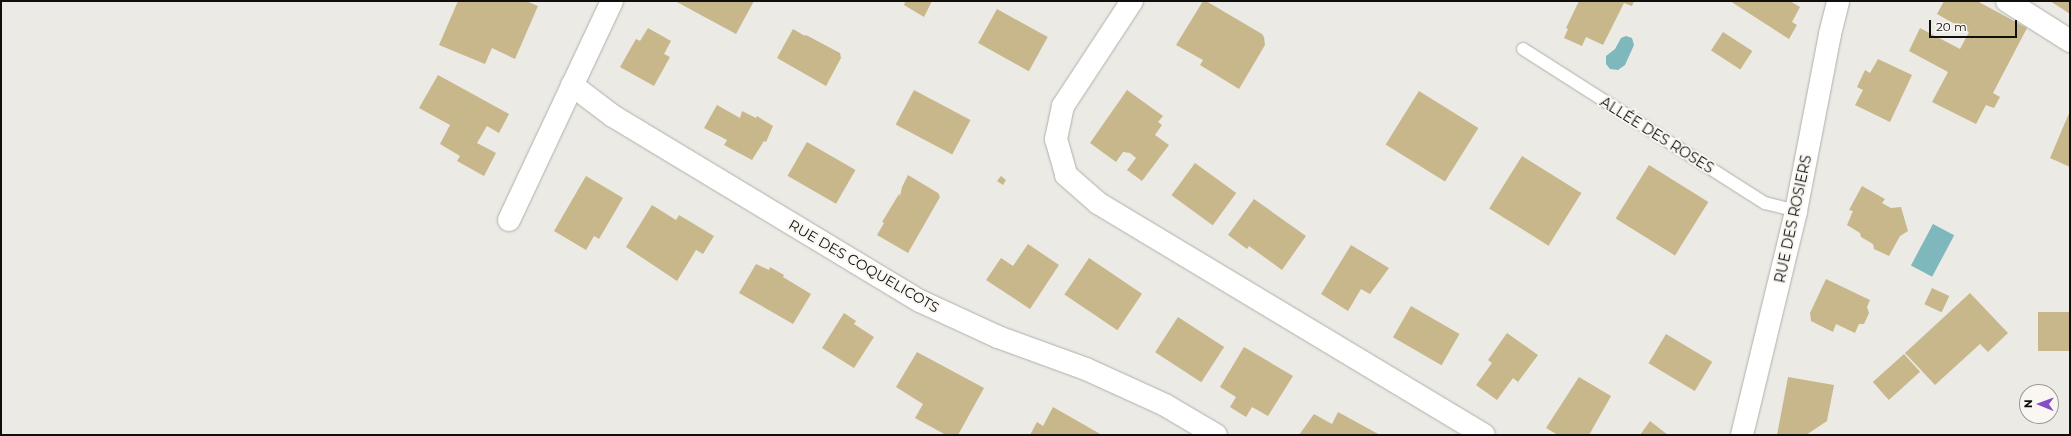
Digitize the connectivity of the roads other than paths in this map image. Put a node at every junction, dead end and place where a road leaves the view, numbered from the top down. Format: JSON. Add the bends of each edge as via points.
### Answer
{"nodes":[{"id":1,"x":612,"y":1,"type":"edge"},
{"id":2,"x":1132,"y":1,"type":"edge"},
{"id":3,"x":1838,"y":1,"type":"edge"},
{"id":4,"x":2007,"y":1,"type":"edge"},
{"id":5,"x":2070,"y":41,"type":"edge"},
{"id":6,"x":1523,"y":49,"type":"dead end"},
{"id":7,"x":572,"y":85,"type":"junction"},
{"id":8,"x":1796,"y":211,"type":"junction"},
{"id":9,"x":509,"y":220,"type":"dead end"},
{"id":10,"x":1216,"y":435,"type":"edge"},
{"id":11,"x":1484,"y":435,"type":"edge"},
{"id":12,"x":1742,"y":435,"type":"edge"}],
"edges":[{"from":1,"to":7,"type":"street"},
{"from":2,"to":11,"type":"street","via":[[1063,106],[1056,139],[1066,175],[1098,203]]},
{"from":3,"to":8,"type":"street","name":"RUE DES ROSIERS"},
{"from":4,"to":5,"type":"street"},
{"from":6,"to":8,"type":"lane","name":"ALLÉE DES ROSES","via":[[1765,203]]},
{"from":7,"to":9,"type":"street"},
{"from":7,"to":10,"type":"street","name":"RUE DES COQUELICOTS","via":[[612,116],[920,301],[998,337],[1086,369],[1165,405]]},
{"from":8,"to":12,"type":"street","name":"RUE DES ROSIERS"}]}
